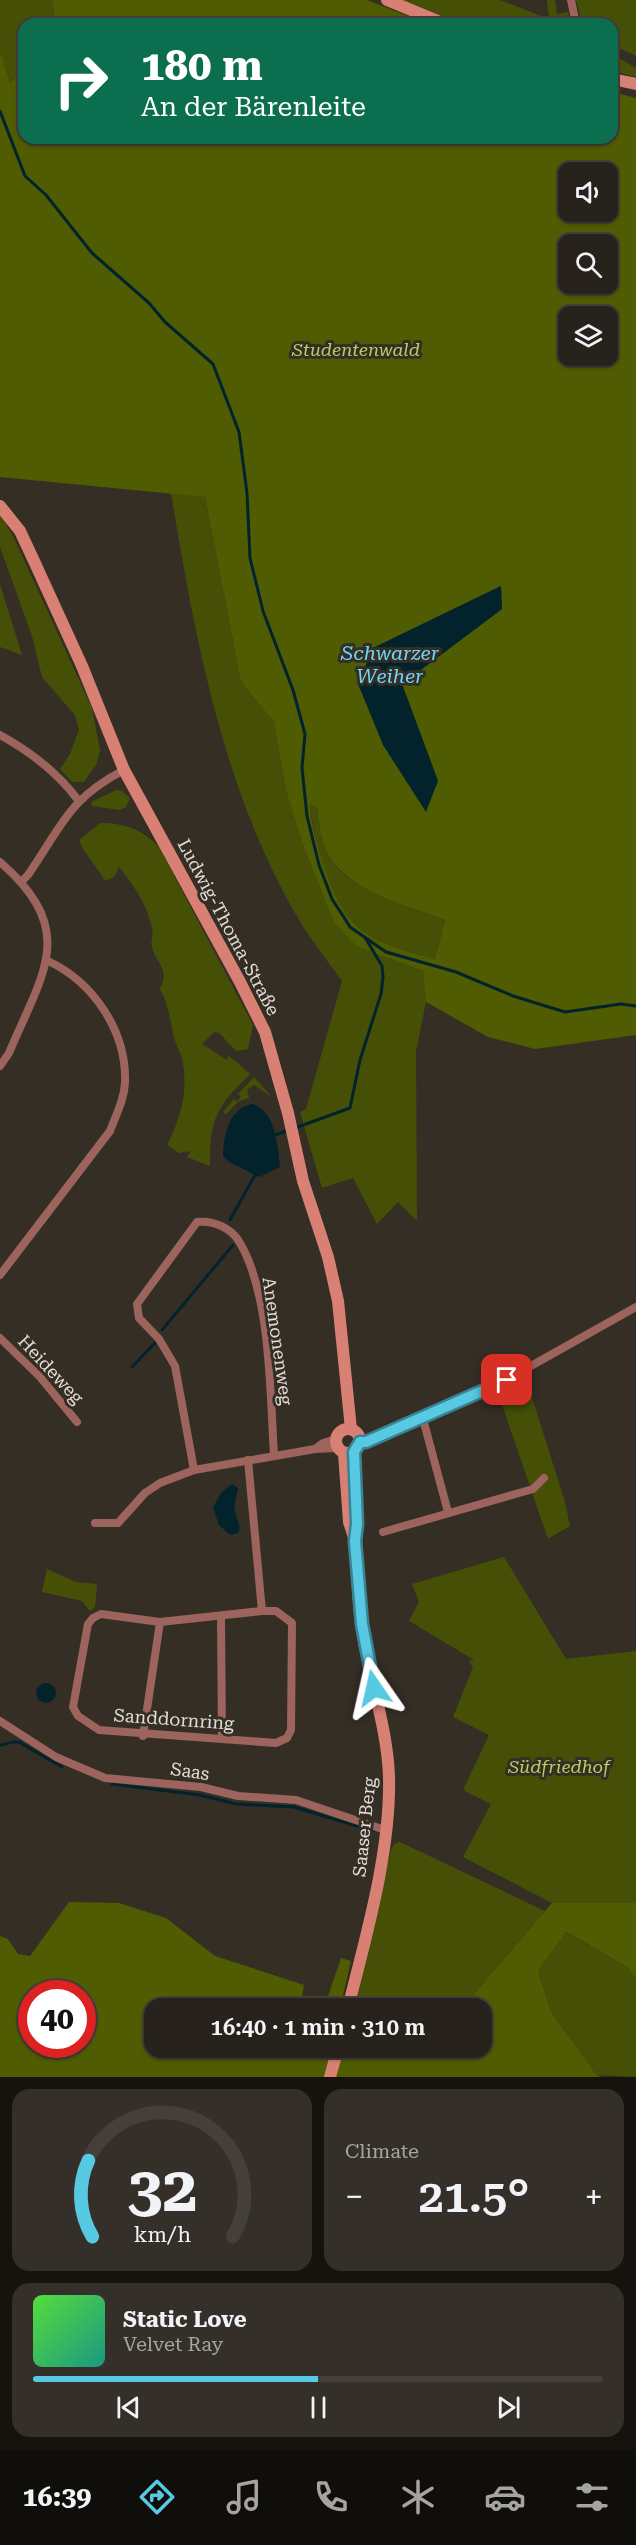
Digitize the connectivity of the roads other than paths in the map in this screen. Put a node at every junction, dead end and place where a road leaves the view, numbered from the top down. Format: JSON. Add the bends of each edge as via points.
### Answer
{"nodes":[{"id":1,"x":387,"y":0,"type":"edge"},
{"id":2,"x":571,"y":0,"type":"edge"},
{"id":3,"x":431,"y":18,"type":"edge"},
{"id":4,"x":575,"y":18,"type":"edge"},
{"id":5,"x":618,"y":81,"type":"edge"},
{"id":6,"x":636,"y":84,"type":"edge"},
{"id":7,"x":0,"y":506,"type":"edge"},
{"id":8,"x":0,"y":735,"type":"edge"},
{"id":9,"x":124,"y":770,"type":"junction"},
{"id":10,"x":78,"y":800,"type":"junction"},
{"id":11,"x":0,"y":862,"type":"edge"},
{"id":12,"x":21,"y":882,"type":"junction"},
{"id":13,"x":48,"y":961,"type":"junction"},
{"id":14,"x":0,"y":1066,"type":"edge"},
{"id":15,"x":0,"y":1274,"type":"edge"},
{"id":16,"x":636,"y":1307,"type":"edge"},
{"id":17,"x":0,"y":1338,"type":"edge"},
{"id":18,"x":423,"y":1419,"type":"junction"},
{"id":19,"x":77,"y":1422,"type":"dead end"},
{"id":20,"x":346,"y":1442,"type":"junction"},
{"id":21,"x":274,"y":1455,"type":"junction"},
{"id":22,"x":248,"y":1460,"type":"junction"},
{"id":23,"x":194,"y":1470,"type":"junction"},
{"id":24,"x":544,"y":1478,"type":"dead end"},
{"id":25,"x":448,"y":1512,"type":"junction"},
{"id":26,"x":95,"y":1523,"type":"dead end"},
{"id":27,"x":383,"y":1532,"type":"dead end"},
{"id":28,"x":262,"y":1611,"type":"junction"},
{"id":29,"x":221,"y":1617,"type":"junction"},
{"id":30,"x":160,"y":1622,"type":"junction"},
{"id":31,"x":0,"y":1721,"type":"edge"},
{"id":32,"x":143,"y":1736,"type":"junction"},
{"id":33,"x":222,"y":1739,"type":"junction"},
{"id":34,"x":385,"y":1830,"type":"junction"},
{"id":35,"x":350,"y":1998,"type":"edge"},
{"id":36,"x":335,"y":2058,"type":"edge"},
{"id":37,"x":330,"y":2077,"type":"edge"}],
"edges":[{"from":1,"to":3,"type":"street"},
{"from":2,"to":4,"type":"street"},
{"from":5,"to":6,"type":"street"},
{"from":7,"to":9,"type":"street","name":"Ludwig-Thoma-Straße","via":[[20,531]]},
{"from":8,"to":10,"type":"street","via":[[28,752],[70,788]]},
{"from":9,"to":10,"type":"street","via":[[97,784]]},
{"from":9,"to":20,"type":"street","name":"Ludwig-Thoma-Straße","via":[[265,1032],[338,1301]]},
{"from":10,"to":12,"type":"street"},
{"from":11,"to":12,"type":"street"},
{"from":12,"to":13,"type":"street","via":[[43,912]]},
{"from":13,"to":14,"type":"street"},
{"from":13,"to":15,"type":"street","via":[[75,975],[107,1015],[125,1060],[125,1085],[110,1131]]},
{"from":16,"to":18,"type":"street","via":[[541,1362]]},
{"from":17,"to":19,"type":"street","name":"Heideweg","via":[[40,1377]]},
{"from":18,"to":20,"type":"street","via":[[366,1442]]},
{"from":18,"to":25,"type":"street"},
{"from":20,"to":21,"type":"street"},
{"from":20,"to":34,"type":"street","name":"Saaser Berg","via":[[357,1524],[362,1624],[388,1761]]},
{"from":21,"to":22,"type":"street"},
{"from":21,"to":23,"type":"street","name":"Anemonenweg","via":[[268,1360],[256,1281],[234,1235],[211,1221],[197,1222],[136,1304],[138,1318],[159,1339],[175,1366]]},
{"from":22,"to":23,"type":"street"},
{"from":22,"to":28,"type":"street"},
{"from":23,"to":26,"type":"street","via":[[145,1492],[118,1523]]},
{"from":24,"to":25,"type":"street","via":[[533,1489]]},
{"from":25,"to":27,"type":"street"},
{"from":28,"to":29,"type":"street","name":"Sanddornring"},
{"from":28,"to":33,"type":"street","name":"Sanddornring","via":[[276,1611],[292,1623],[291,1730],[287,1738],[276,1743]]},
{"from":29,"to":30,"type":"street","name":"Sanddornring"},
{"from":29,"to":33,"type":"street"},
{"from":30,"to":32,"type":"street"},
{"from":30,"to":32,"type":"street","name":"Sanddornring","via":[[101,1614],[90,1620],[73,1707],[78,1716],[99,1730]]},
{"from":31,"to":34,"type":"street","name":"Saas","via":[[56,1757],[105,1778],[201,1787],[238,1797],[296,1800]]},
{"from":32,"to":33,"type":"street","name":"Sanddornring"},
{"from":34,"to":35,"type":"street","name":"Saaser Berg"},
{"from":36,"to":37,"type":"street"}]}
